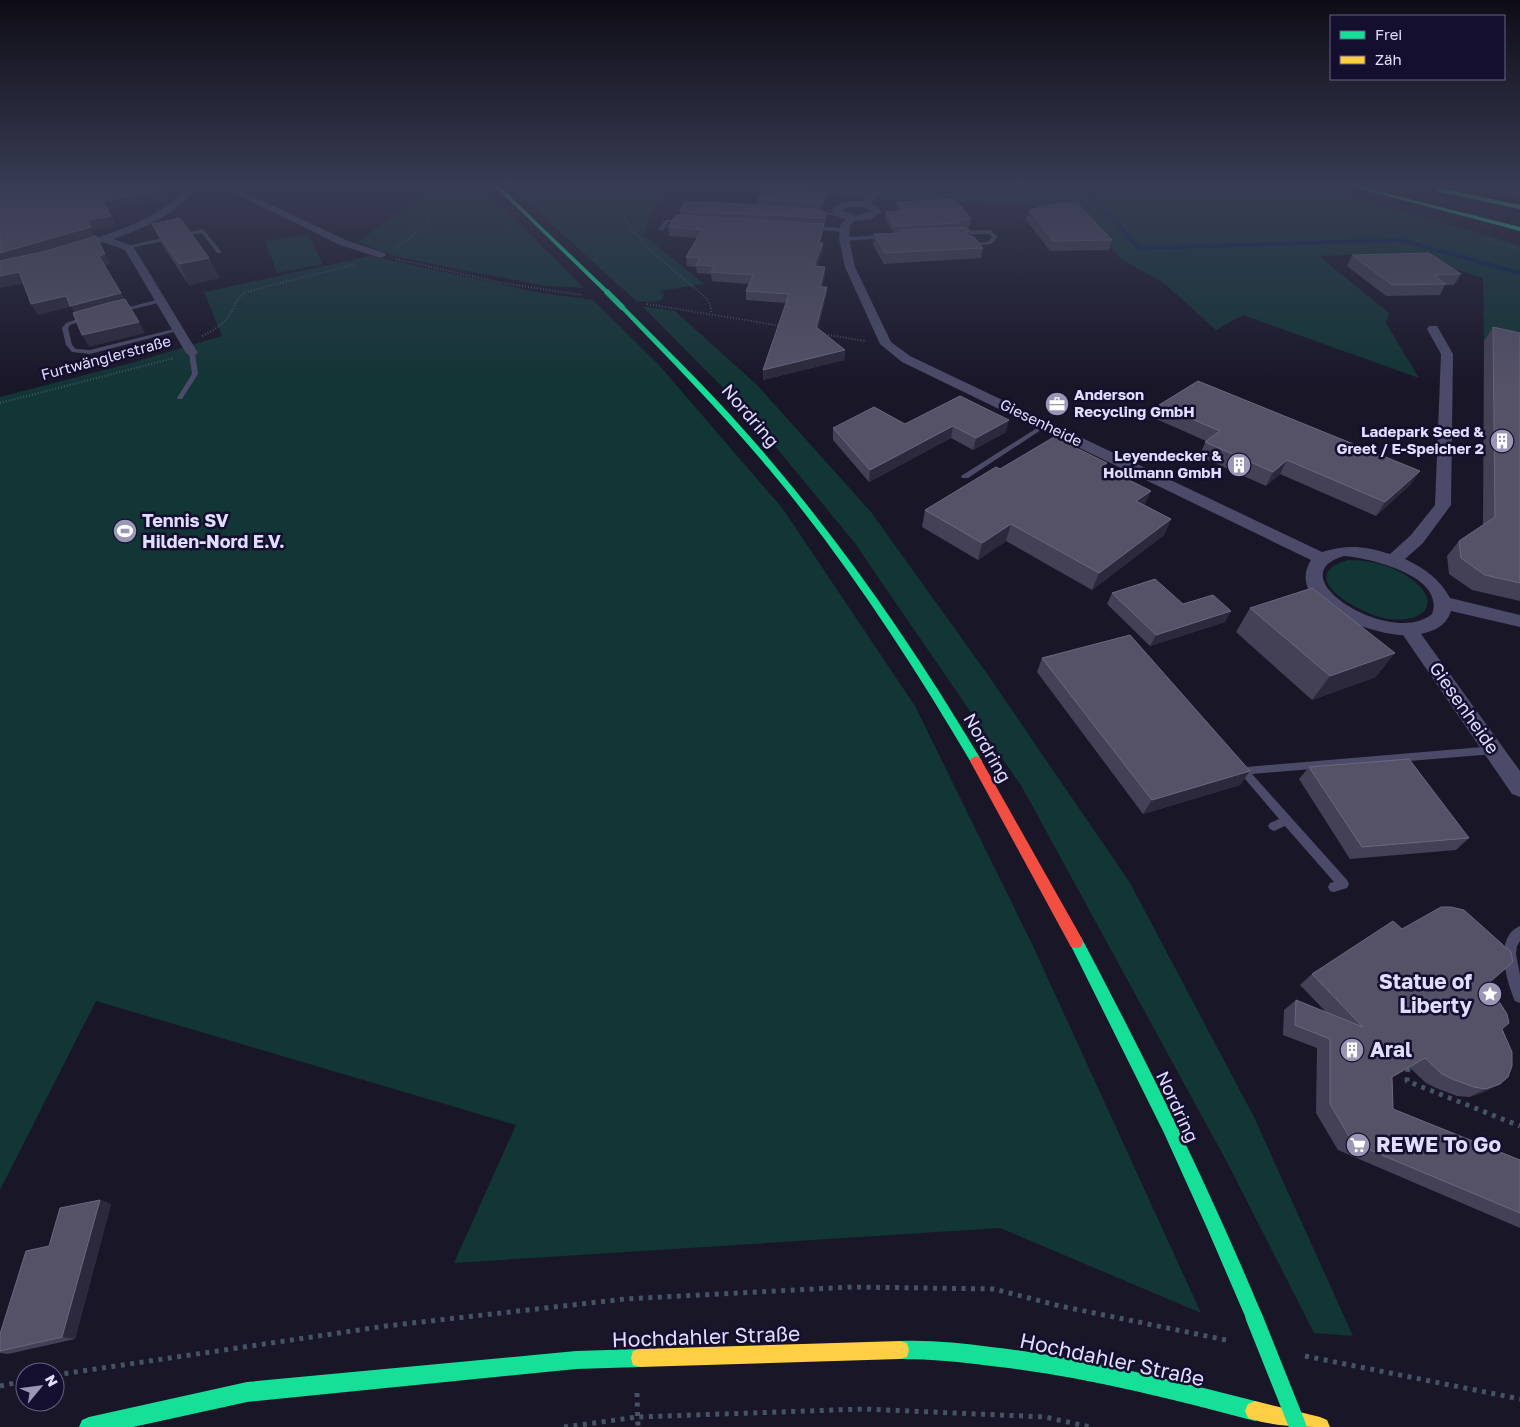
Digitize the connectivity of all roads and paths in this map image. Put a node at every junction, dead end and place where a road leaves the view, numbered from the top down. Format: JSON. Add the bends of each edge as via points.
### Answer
{"nodes":[{"id":1,"x":132,"y":253,"type":"edge"},
{"id":2,"x":374,"y":253,"type":"edge"},
{"id":3,"x":386,"y":253,"type":"edge"},
{"id":4,"x":566,"y":253,"type":"edge"},
{"id":5,"x":654,"y":253,"type":"edge"},
{"id":6,"x":848,"y":253,"type":"edge"},
{"id":7,"x":381,"y":255,"type":"junction"},
{"id":8,"x":583,"y":295,"type":"dead end"},
{"id":9,"x":160,"y":301,"type":"junction"},
{"id":10,"x":639,"y":304,"type":"dead end"},
{"id":11,"x":107,"y":313,"type":"edge"},
{"id":12,"x":711,"y":313,"type":"junction"},
{"id":13,"x":98,"y":315,"type":"edge"},
{"id":14,"x":786,"y":327,"type":"edge"},
{"id":15,"x":1433,"y":329,"type":"dead end"},
{"id":16,"x":178,"y":330,"type":"junction"},
{"id":17,"x":821,"y":334,"type":"edge"},
{"id":18,"x":202,"y":336,"type":"dead end"},
{"id":19,"x":886,"y":344,"type":"junction"},
{"id":20,"x":192,"y":353,"type":"junction"},
{"id":21,"x":180,"y":398,"type":"dead end"},
{"id":22,"x":0,"y":403,"type":"edge"},
{"id":23,"x":1045,"y":425,"type":"junction"},
{"id":24,"x":965,"y":476,"type":"dead end"},
{"id":25,"x":1321,"y":558,"type":"junction"},
{"id":26,"x":1393,"y":560,"type":"junction"},
{"id":27,"x":1444,"y":603,"type":"junction"},
{"id":28,"x":1520,"y":621,"type":"edge"},
{"id":29,"x":1408,"y":629,"type":"junction"},
{"id":30,"x":1494,"y":750,"type":"junction"},
{"id":31,"x":1230,"y":757,"type":"edge"},
{"id":32,"x":1243,"y":771,"type":"junction"},
{"id":33,"x":1520,"y":788,"type":"edge"},
{"id":34,"x":1287,"y":821,"type":"junction"},
{"id":35,"x":1274,"y":826,"type":"dead end"},
{"id":36,"x":1334,"y":887,"type":"dead end"},
{"id":37,"x":1520,"y":932,"type":"edge"},
{"id":38,"x":1520,"y":996,"type":"edge"},
{"id":39,"x":1408,"y":1068,"type":"edge"},
{"id":40,"x":1520,"y":1126,"type":"edge"},
{"id":41,"x":994,"y":1289,"type":"dead end"},
{"id":42,"x":65,"y":1373,"type":"edge"},
{"id":43,"x":15,"y":1383,"type":"edge"},
{"id":44,"x":0,"y":1386,"type":"edge"},
{"id":45,"x":90,"y":1427,"type":"edge"},
{"id":46,"x":564,"y":1427,"type":"edge"},
{"id":47,"x":1090,"y":1427,"type":"edge"},
{"id":48,"x":1298,"y":1427,"type":"edge"},
{"id":49,"x":1320,"y":1427,"type":"edge"}],
"edges":[{"from":1,"to":9,"type":"street","name":"Furtwänglerstraße"},
{"from":2,"to":7,"type":"street"},
{"from":3,"to":7,"type":"path"},
{"from":4,"to":48,"type":"main road","name":"Nordring","bridge":true,"via":[[718,404],[791,489],[925,678],[1034,863],[1113,1013],[1236,1273]]},
{"from":5,"to":12,"type":"path","via":[[707,299]]},
{"from":6,"to":19,"type":"street","name":"Giesenheide","via":[[850,267]]},
{"from":7,"to":8,"type":"path","via":[[502,283]]},
{"from":7,"to":18,"type":"path","via":[[367,262],[246,292],[236,299],[233,312],[223,322]]},
{"from":9,"to":11,"type":"lane"},
{"from":9,"to":16,"type":"street","name":"Furtwänglerstraße"},
{"from":10,"to":12,"type":"path"},
{"from":12,"to":14,"type":"path"},
{"from":13,"to":16,"type":"lane","via":[[68,324],[65,328],[74,351],[90,352]]},
{"from":15,"to":26,"type":"street","via":[[1447,354],[1443,505],[1417,539]]},
{"from":16,"to":20,"type":"street","name":"Furtwänglerstraße"},
{"from":17,"to":19,"type":"path"},
{"from":19,"to":23,"type":"street","name":"Giesenheide","via":[[906,359]]},
{"from":20,"to":21,"type":"lane","via":[[195,374]]},
{"from":20,"to":22,"type":"path","name":"Furtwänglerstraße"},
{"from":23,"to":24,"type":"lane"},
{"from":23,"to":25,"type":"street","name":"Giesenheide"},
{"from":25,"to":26,"type":"street","via":[[1338,552],[1360,552]]},
{"from":25,"to":29,"type":"street","via":[[1314,566],[1313,577],[1329,601],[1366,622]]},
{"from":26,"to":27,"type":"street","via":[[1427,579]]},
{"from":27,"to":28,"type":"street"},
{"from":27,"to":29,"type":"street","via":[[1443,614],[1436,622]]},
{"from":29,"to":30,"type":"street","name":"Giesenheide"},
{"from":30,"to":32,"type":"lane"},
{"from":30,"to":33,"type":"street","name":"Giesenheide"},
{"from":31,"to":32,"type":"lane"},
{"from":32,"to":34,"type":"lane"},
{"from":34,"to":35,"type":"lane"},
{"from":34,"to":36,"type":"lane","via":[[1344,884]]},
{"from":37,"to":38,"type":"lane","via":[[1512,938],[1508,951]]},
{"from":39,"to":40,"type":"path","via":[[1407,1081]]},
{"from":41,"to":42,"type":"path","via":[[852,1287],[624,1299],[386,1326]]},
{"from":43,"to":44,"type":"path"},
{"from":45,"to":49,"type":"main road","name":"Hochdahler Straße","via":[[247,1392],[576,1360],[923,1349],[1033,1360],[1154,1385]]},
{"from":46,"to":47,"type":"path","via":[[638,1417],[863,1409],[1045,1417]]}]}
